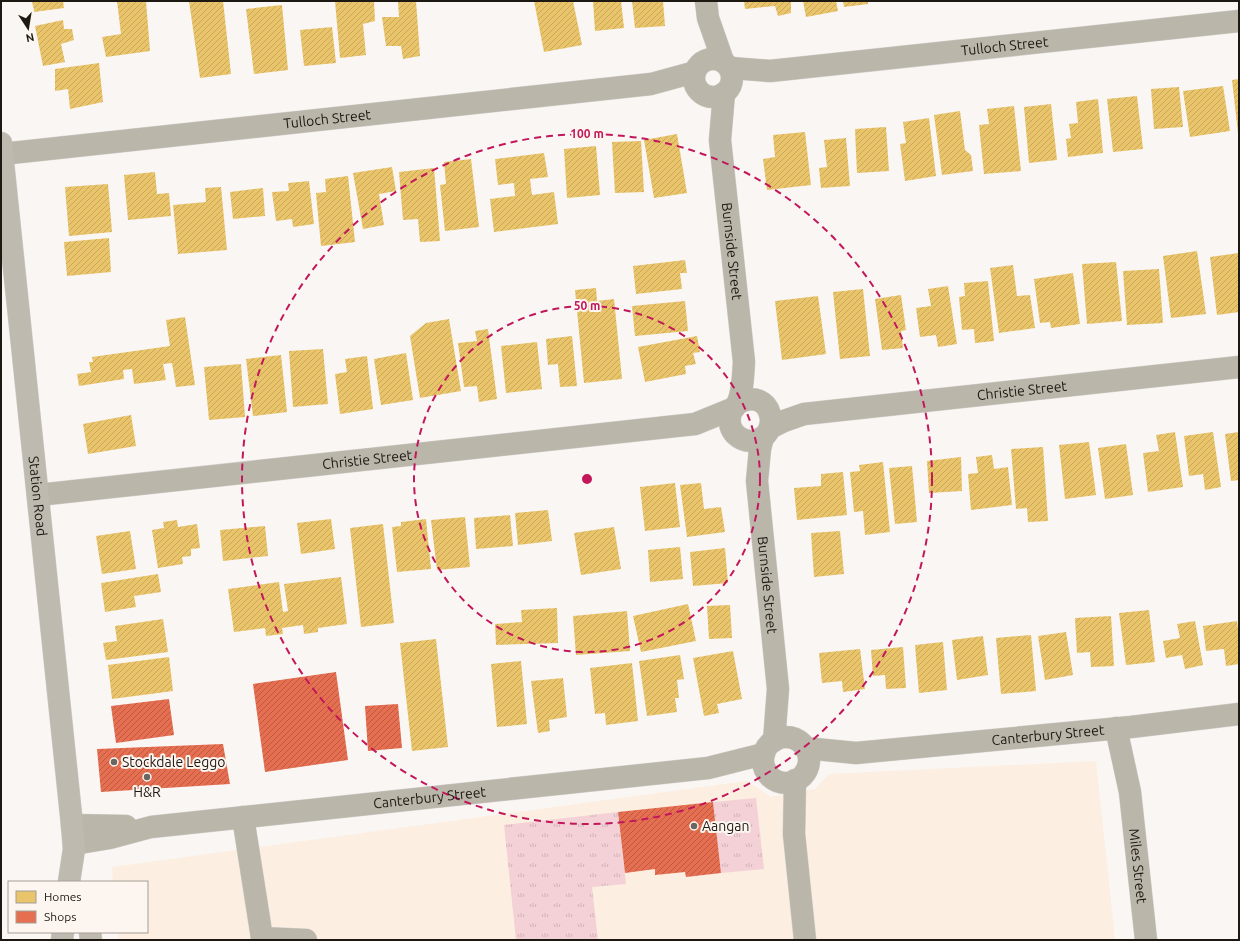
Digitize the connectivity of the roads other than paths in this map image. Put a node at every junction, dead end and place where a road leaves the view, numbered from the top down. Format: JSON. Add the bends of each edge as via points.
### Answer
{"nodes":[{"id":1,"x":707,"y":9,"type":"edge"},
{"id":2,"x":1239,"y":22,"type":"edge"},
{"id":3,"x":713,"y":78,"type":"junction"},
{"id":4,"x":2,"y":149,"type":"edge"},
{"id":5,"x":744,"y":362,"type":"junction"},
{"id":6,"x":1239,"y":367,"type":"edge"},
{"id":7,"x":763,"y":403,"type":"junction"},
{"id":8,"x":735,"y":406,"type":"junction"},
{"id":9,"x":804,"y":414,"type":"junction"},
{"id":10,"x":695,"y":424,"type":"junction"},
{"id":11,"x":766,"y":433,"type":"junction"},
{"id":12,"x":738,"y":436,"type":"junction"},
{"id":13,"x":757,"y":480,"type":"junction"},
{"id":14,"x":38,"y":494,"type":"junction"},
{"id":15,"x":1239,"y":714,"type":"edge"},
{"id":16,"x":1123,"y":728,"type":"junction"},
{"id":17,"x":785,"y":761,"type":"junction"},
{"id":18,"x":243,"y":817,"type":"junction"},
{"id":19,"x":73,"y":839,"type":"junction"},
{"id":20,"x":69,"y":881,"type":"edge"},
{"id":21,"x":80,"y":881,"type":"edge"},
{"id":22,"x":306,"y":940,"type":"edge"},
{"id":23,"x":805,"y":940,"type":"edge"},
{"id":24,"x":1146,"y":940,"type":"edge"}],
"edges":[{"from":1,"to":3,"type":"street","name":"Burnside Street"},
{"from":2,"to":3,"type":"street","name":"Tulloch Street"},
{"from":3,"to":4,"type":"street","name":"Tulloch Street"},
{"from":3,"to":5,"type":"street","name":"Burnside Street"},
{"from":4,"to":14,"type":"main road","name":"Station Road"},
{"from":5,"to":7,"type":"street","name":"Burnside Street","via":[[751,383]]},
{"from":5,"to":8,"type":"street","name":"Burnside Street","via":[[742,383]]},
{"from":6,"to":9,"type":"street","name":"Christie Street"},
{"from":7,"to":8,"type":"street","via":[[748,399]]},
{"from":7,"to":9,"type":"street","name":"Christie Street"},
{"from":7,"to":11,"type":"street","via":[[771,416]]},
{"from":8,"to":10,"type":"street","name":"Christie Street"},
{"from":8,"to":12,"type":"street","via":[[730,415],[730,422],[731,428]]},
{"from":9,"to":11,"type":"street","name":"Christie Street","via":[[784,421]]},
{"from":10,"to":12,"type":"street","name":"Christie Street","via":[[717,427]]},
{"from":10,"to":14,"type":"street","name":"Christie Street"},
{"from":11,"to":12,"type":"street","via":[[752,440]]},
{"from":11,"to":13,"type":"street","name":"Burnside Street","via":[[760,449]]},
{"from":12,"to":13,"type":"street","name":"Burnside Street"},
{"from":13,"to":17,"type":"street","name":"Burnside Street"},
{"from":14,"to":19,"type":"main road","name":"Station Road"},
{"from":15,"to":16,"type":"street","name":"Canterbury Street"},
{"from":16,"to":17,"type":"street","name":"Canterbury Street"},
{"from":16,"to":24,"type":"street","name":"Miles Street"},
{"from":17,"to":18,"type":"street","name":"Canterbury Street"},
{"from":17,"to":23,"type":"street","name":"Burnside Street"},
{"from":18,"to":19,"type":"street","name":"Canterbury Street","via":[[151,827],[109,825]]},
{"from":18,"to":22,"type":"street","via":[[262,938]]},
{"from":19,"to":20,"type":"main road","name":"Station Road"},
{"from":19,"to":21,"type":"main road","name":"Station Road"}]}
